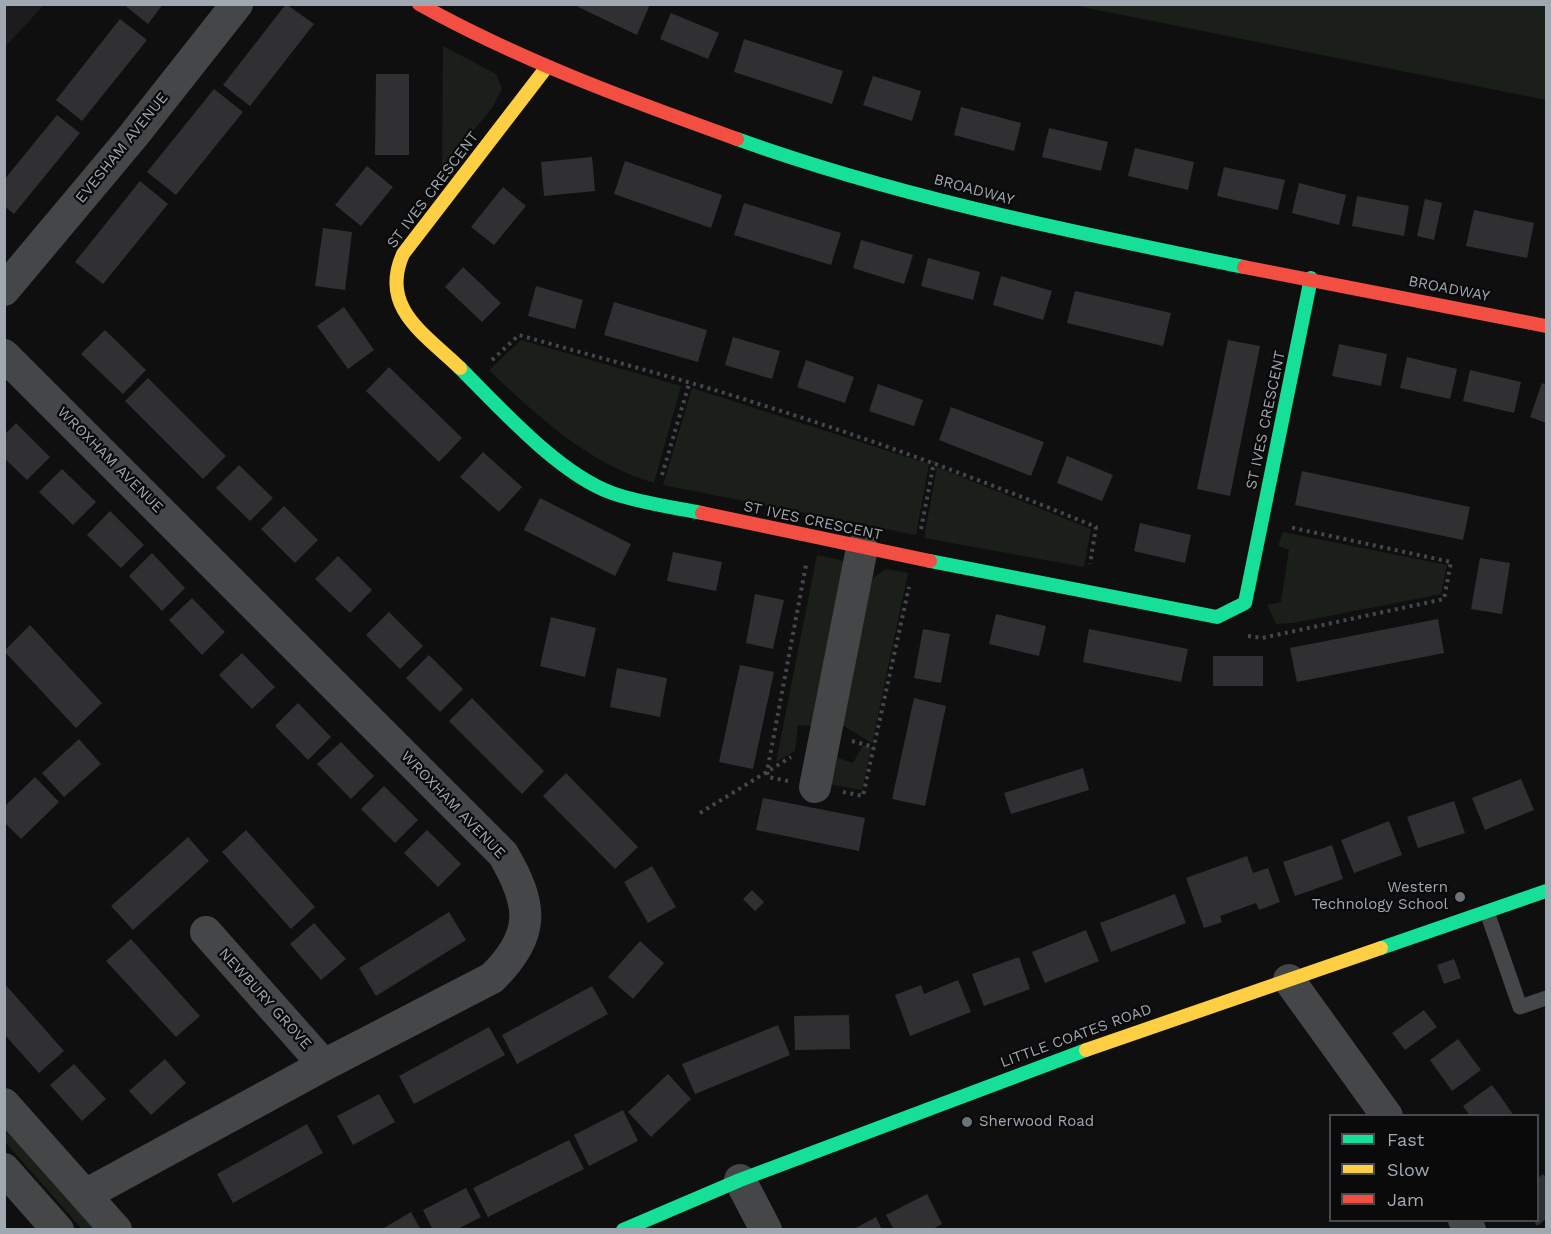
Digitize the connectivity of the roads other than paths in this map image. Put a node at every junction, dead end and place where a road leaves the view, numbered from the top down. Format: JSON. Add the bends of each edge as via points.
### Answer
{"nodes":[{"id":1,"x":237,"y":4,"type":"edge"},
{"id":2,"x":419,"y":4,"type":"edge"},
{"id":3,"x":546,"y":68,"type":"junction"},
{"id":4,"x":1311,"y":278,"type":"junction"},
{"id":5,"x":4,"y":290,"type":"edge"},
{"id":6,"x":1546,"y":326,"type":"edge"},
{"id":7,"x":4,"y":355,"type":"edge"},
{"id":8,"x":862,"y":548,"type":"junction"},
{"id":9,"x":814,"y":787,"type":"dead end"},
{"id":10,"x":1546,"y":891,"type":"edge"},
{"id":11,"x":1487,"y":912,"type":"junction"},
{"id":12,"x":206,"y":932,"type":"dead end"},
{"id":13,"x":1289,"y":980,"type":"junction"},
{"id":14,"x":1546,"y":998,"type":"edge"},
{"id":15,"x":324,"y":1065,"type":"junction"},
{"id":16,"x":4,"y":1104,"type":"edge"},
{"id":17,"x":1387,"y":1114,"type":"edge"},
{"id":18,"x":4,"y":1169,"type":"edge"},
{"id":19,"x":740,"y":1180,"type":"junction"},
{"id":20,"x":85,"y":1196,"type":"junction"},
{"id":21,"x":58,"y":1230,"type":"edge"},
{"id":22,"x":116,"y":1230,"type":"edge"},
{"id":23,"x":624,"y":1230,"type":"edge"},
{"id":24,"x":766,"y":1230,"type":"edge"}],
"edges":[{"from":1,"to":5,"type":"street","name":"EVESHAM AVENUE"},
{"from":2,"to":3,"type":"street","name":"BROADWAY"},
{"from":3,"to":4,"type":"street","name":"BROADWAY","via":[[698,128],[836,171],[1032,222]]},
{"from":3,"to":8,"type":"street","name":"ST IVES CRESCENT","via":[[403,254],[393,274],[394,292],[402,311],[521,429],[566,467],[611,493]]},
{"from":4,"to":6,"type":"street","name":"BROADWAY"},
{"from":4,"to":8,"type":"street","name":"ST IVES CRESCENT","via":[[1245,603],[1217,617]]},
{"from":7,"to":15,"type":"street","name":"WROXHAM AVENUE","via":[[503,854],[519,882],[526,914],[522,939],[509,961],[492,978]]},
{"from":8,"to":9,"type":"street"},
{"from":10,"to":11,"type":"street","name":"LITTLE COATES ROAD"},
{"from":11,"to":13,"type":"street","name":"LITTLE COATES ROAD"},
{"from":11,"to":14,"type":"lane","via":[[1520,1007]]},
{"from":12,"to":15,"type":"street","name":"NEWBURY GROVE"},
{"from":13,"to":17,"type":"street"},
{"from":13,"to":19,"type":"street","name":"LITTLE COATES ROAD","via":[[1031,1069]]},
{"from":15,"to":20,"type":"street","name":"WROXHAM AVENUE"},
{"from":16,"to":20,"type":"street"},
{"from":18,"to":21,"type":"street"},
{"from":19,"to":23,"type":"street","name":"LITTLE COATES ROAD"},
{"from":19,"to":24,"type":"street"},
{"from":20,"to":22,"type":"street"}]}
